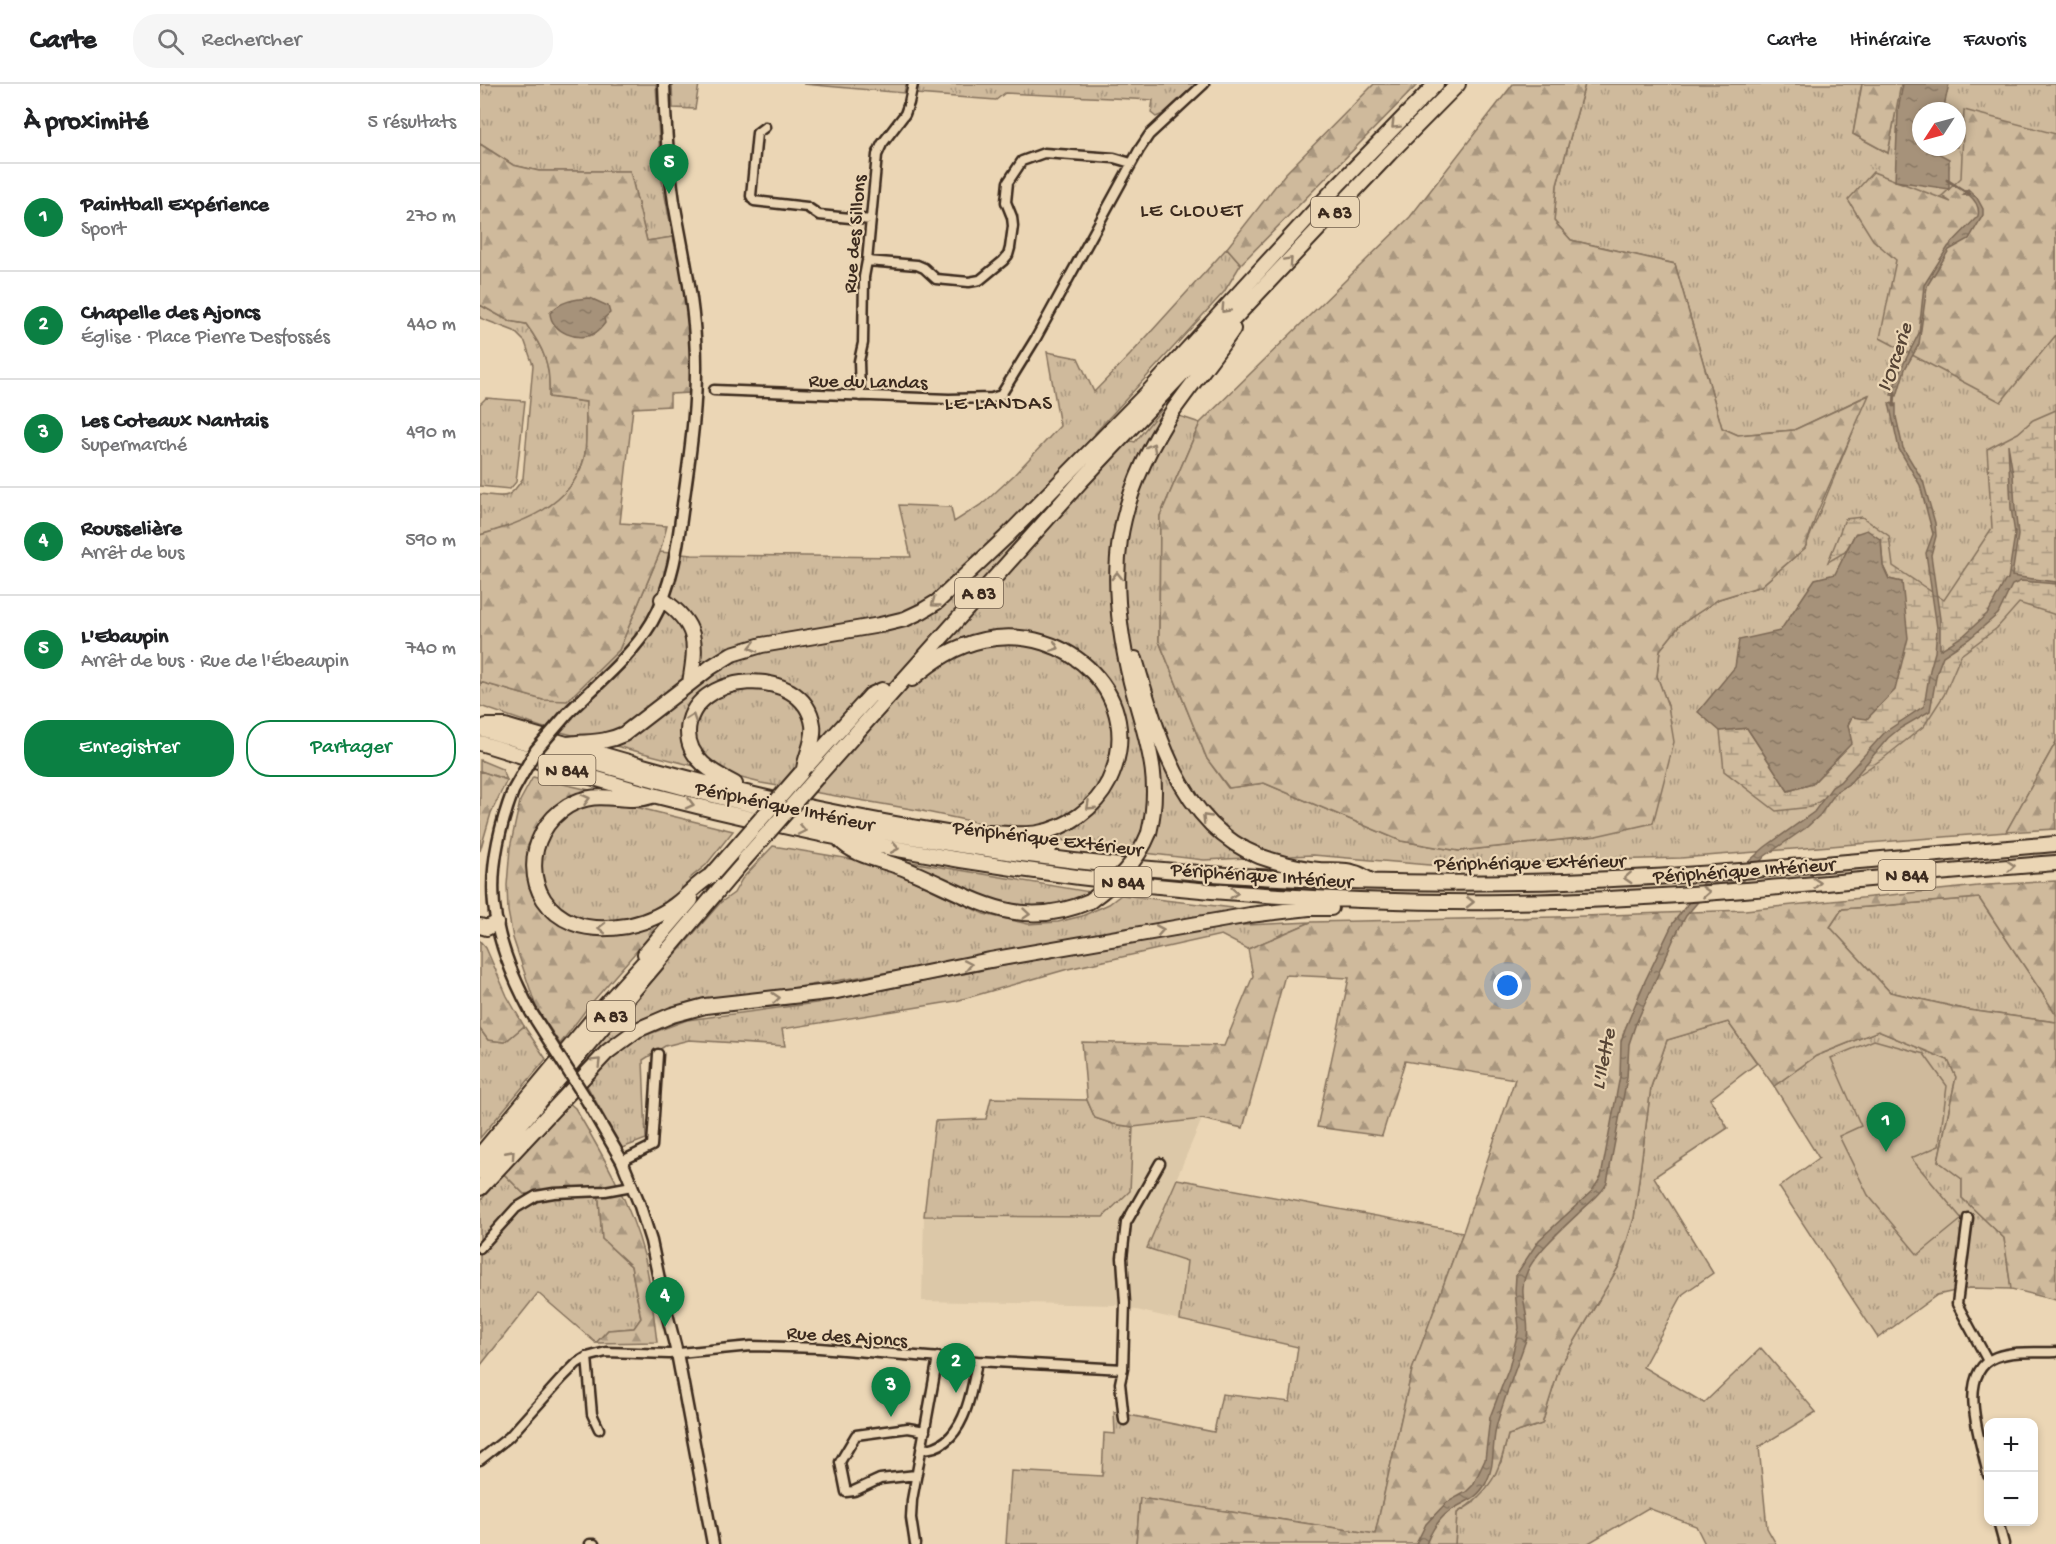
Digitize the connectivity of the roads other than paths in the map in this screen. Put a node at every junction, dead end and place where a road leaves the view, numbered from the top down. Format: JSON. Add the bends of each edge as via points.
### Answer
{"nodes":[{"id":1,"x":664,"y":84,"type":"edge"},
{"id":2,"x":913,"y":84,"type":"edge"},
{"id":3,"x":1204,"y":84,"type":"edge"},
{"id":4,"x":1436,"y":84,"type":"edge"},
{"id":5,"x":1458,"y":84,"type":"edge"},
{"id":6,"x":765,"y":127,"type":"dead end"},
{"id":7,"x":1131,"y":163,"type":"junction"},
{"id":8,"x":871,"y":220,"type":"junction"},
{"id":9,"x":867,"y":261,"type":"junction"},
{"id":10,"x":1250,"y":304,"type":"junction"},
{"id":11,"x":714,"y":390,"type":"dead end"},
{"id":12,"x":860,"y":396,"type":"junction"},
{"id":13,"x":1099,"y":452,"type":"junction"},
{"id":14,"x":1074,"y":478,"type":"junction"},
{"id":15,"x":662,"y":599,"type":"junction"},
{"id":16,"x":1122,"y":633,"type":"junction"},
{"id":17,"x":690,"y":683,"type":"junction"},
{"id":18,"x":879,"y":706,"type":"junction"},
{"id":19,"x":480,"y":728,"type":"edge"},
{"id":20,"x":480,"y":743,"type":"edge"},
{"id":21,"x":567,"y":744,"type":"junction"},
{"id":22,"x":807,"y":773,"type":"junction"},
{"id":23,"x":745,"y":793,"type":"junction"},
{"id":24,"x":654,"y":795,"type":"junction"},
{"id":25,"x":956,"y":834,"type":"junction"},
{"id":26,"x":837,"y":838,"type":"junction"},
{"id":27,"x":2056,"y":844,"type":"edge"},
{"id":28,"x":739,"y":859,"type":"junction"},
{"id":29,"x":1072,"y":861,"type":"junction"},
{"id":30,"x":2056,"y":862,"type":"edge"},
{"id":31,"x":712,"y":875,"type":"junction"},
{"id":32,"x":1374,"y":882,"type":"junction"},
{"id":33,"x":1412,"y":902,"type":"junction"},
{"id":34,"x":496,"y":923,"type":"junction"},
{"id":35,"x":480,"y":926,"type":"edge"},
{"id":36,"x":593,"y":1019,"type":"junction"},
{"id":37,"x":658,"y":1054,"type":"dead end"},
{"id":38,"x":480,"y":1155,"type":"edge"},
{"id":39,"x":622,"y":1161,"type":"junction"},
{"id":40,"x":1160,"y":1163,"type":"dead end"},
{"id":41,"x":480,"y":1172,"type":"edge"},
{"id":42,"x":632,"y":1186,"type":"junction"},
{"id":43,"x":480,"y":1188,"type":"edge"},
{"id":44,"x":1968,"y":1218,"type":"dead end"},
{"id":45,"x":480,"y":1248,"type":"edge"},
{"id":46,"x":2056,"y":1352,"type":"edge"},
{"id":47,"x":677,"y":1353,"type":"junction"},
{"id":48,"x":938,"y":1357,"type":"junction"},
{"id":49,"x":587,"y":1358,"type":"junction"},
{"id":50,"x":977,"y":1361,"type":"junction"},
{"id":51,"x":1988,"y":1361,"type":"junction"},
{"id":52,"x":1123,"y":1369,"type":"junction"},
{"id":53,"x":1124,"y":1420,"type":"dead end"},
{"id":54,"x":599,"y":1429,"type":"dead end"},
{"id":55,"x":926,"y":1431,"type":"junction"},
{"id":56,"x":921,"y":1449,"type":"junction"},
{"id":57,"x":480,"y":1460,"type":"edge"},
{"id":58,"x":1988,"y":1472,"type":"edge"},
{"id":59,"x":916,"y":1475,"type":"junction"},
{"id":60,"x":1999,"y":1526,"type":"edge"},
{"id":61,"x":713,"y":1544,"type":"edge"},
{"id":62,"x":915,"y":1544,"type":"edge"},
{"id":63,"x":2004,"y":1544,"type":"edge"}],
"edges":[{"from":1,"to":15,"type":"street","via":[[668,154],[694,325],[697,392],[679,535]]},
{"from":2,"to":8,"type":"street","name":"Rue des Sillons","via":[[905,114],[877,155]]},
{"from":3,"to":7,"type":"street","via":[[1149,135]]},
{"from":4,"to":13,"type":"highway","number":"A 83","one_way":true,"via":[[1150,390]]},
{"from":10,"to":5,"type":"highway","number":"A 83","one_way":true},
{"from":6,"to":8,"type":"street","via":[[757,133],[751,196],[754,201],[807,207],[819,215]]},
{"from":7,"to":9,"type":"street","via":[[1044,153],[1022,161],[1008,182],[1006,202],[1013,226],[1010,248],[1003,261],[980,280],[936,279],[917,265]]},
{"from":7,"to":12,"type":"street","name":"Rue du Landas","via":[[1001,395],[992,399]]},
{"from":8,"to":9,"type":"street","name":"Rue des Sillons"},
{"from":9,"to":12,"type":"street","name":"Rue des Sillons"},
{"from":10,"to":13,"type":"highway","number":"A 83"},
{"from":16,"to":10,"type":"highway","one_way":true,"via":[[1117,562],[1132,487],[1170,416]]},
{"from":11,"to":12,"type":"street","name":"Rue du Landas"},
{"from":13,"to":14,"type":"highway"},
{"from":14,"to":17,"type":"highway","one_way":true,"via":[[938,602],[922,611],[880,625],[746,648],[721,660]]},
{"from":14,"to":18,"type":"highway","number":"A 83"},
{"from":14,"to":22,"type":"highway","number":"A 83"},
{"from":15,"to":17,"type":"highway","via":[[681,614],[692,630]]},
{"from":15,"to":34,"type":"street","bridge":true,"via":[[633,648],[536,750],[513,791],[499,832],[492,877]]},
{"from":26,"to":16,"type":"highway","one_way":true,"bridge":true,"via":[[854,851],[1004,910],[1050,914],[1090,901],[1115,883],[1137,857],[1149,833],[1155,797],[1152,756]]},
{"from":32,"to":16,"type":"highway","one_way":true,"via":[[1354,872],[1317,870],[1269,860],[1236,843],[1209,822],[1173,770],[1156,731],[1132,650]]},
{"from":17,"to":21,"type":"highway","via":[[624,734],[598,743]]},
{"from":18,"to":22,"type":"highway","number":"A 83"},
{"from":18,"to":25,"type":"highway","one_way":true,"via":[[949,651],[998,638],[1026,638],[1061,649],[1093,671],[1107,690],[1118,721],[1118,751],[1105,788],[1089,807],[1069,822],[1040,833]]},
{"from":19,"to":21,"type":"highway","via":[[505,726]]},
{"from":19,"to":29,"type":"highway","name":"Périphérique Extérieur","number":"N 844","via":[[757,806],[931,841]]},
{"from":20,"to":24,"type":"highway","name":"Périphérique Intérieur","number":"N 844"},
{"from":21,"to":23,"type":"highway"},
{"from":23,"to":22,"type":"highway","one_way":true,"via":[[700,761],[688,738],[693,711],[722,688],[772,684],[800,698],[811,716],[813,731]]},
{"from":22,"to":28,"type":"highway","number":"A 83","bridge":true},
{"from":22,"to":31,"type":"highway","bridge":true},
{"from":23,"to":25,"type":"highway"},
{"from":24,"to":26,"type":"highway","name":"Périphérique Intérieur","number":"N 844","one_way":true},
{"from":31,"to":24,"type":"highway","one_way":true,"via":[[665,911],[628,926],[581,926],[559,915],[548,903],[537,881],[534,859],[538,839],[551,819],[575,802],[592,797],[640,800]]},
{"from":25,"to":29,"type":"highway","via":[[1068,852]]},
{"from":26,"to":33,"type":"highway","name":"Périphérique Intérieur","number":"N 844","one_way":true,"via":[[961,860],[1151,886],[1261,896]]},
{"from":27,"to":32,"type":"highway","name":"Périphérique Extérieur","number":"N 844","one_way":true,"via":[[1681,875],[1519,882]]},
{"from":28,"to":36,"type":"highway","number":"A 83"},
{"from":28,"to":41,"type":"highway","number":"A 83"},
{"from":29,"to":32,"type":"highway","name":"Périphérique Extérieur","number":"N 844","via":[[1251,878]]},
{"from":33,"to":30,"type":"highway","name":"Périphérique Intérieur","number":"N 844","one_way":true,"via":[[1681,894]]},
{"from":31,"to":36,"type":"highway"},
{"from":43,"to":33,"type":"highway","one_way":true,"via":[[607,1052],[637,1030],[678,1013],[714,1005],[837,992],[990,960],[1271,912],[1309,908],[1394,910]]},
{"from":34,"to":35,"type":"highway"},
{"from":34,"to":39,"type":"street","bridge":true,"via":[[513,978]]},
{"from":36,"to":38,"type":"highway","number":"A 83"},
{"from":37,"to":39,"type":"street","via":[[652,1146]]},
{"from":39,"to":42,"type":"street"},
{"from":40,"to":52,"type":"street","via":[[1126,1223],[1122,1258]]},
{"from":42,"to":45,"type":"street","via":[[536,1196],[516,1208]]},
{"from":42,"to":47,"type":"street","via":[[651,1241]]},
{"from":44,"to":51,"type":"street","via":[[1957,1304]]},
{"from":46,"to":51,"type":"street","via":[[2006,1354]]},
{"from":47,"to":48,"type":"street","name":"Rue des Ajoncs","via":[[751,1346]]},
{"from":47,"to":49,"type":"street","name":"Rue des Ajoncs","via":[[606,1352]]},
{"from":47,"to":61,"type":"street"},
{"from":48,"to":50,"type":"street","name":"Rue des Ajoncs"},
{"from":48,"to":55,"type":"street"},
{"from":49,"to":54,"type":"street","via":[[592,1414]]},
{"from":49,"to":57,"type":"street","via":[[562,1378],[509,1437]]},
{"from":50,"to":52,"type":"street","name":"Rue des Ajoncs"},
{"from":50,"to":56,"type":"street","via":[[974,1382],[957,1429],[945,1442]]},
{"from":51,"to":58,"type":"street","via":[[1977,1372],[1973,1399]]},
{"from":52,"to":53,"type":"street","via":[[1120,1383]]},
{"from":55,"to":56,"type":"street"},
{"from":55,"to":59,"type":"street","via":[[908,1428],[856,1435],[840,1462],[846,1492],[880,1479]]},
{"from":56,"to":59,"type":"street"},
{"from":59,"to":62,"type":"street","via":[[911,1518]]},
{"from":60,"to":63,"type":"street"}]}
